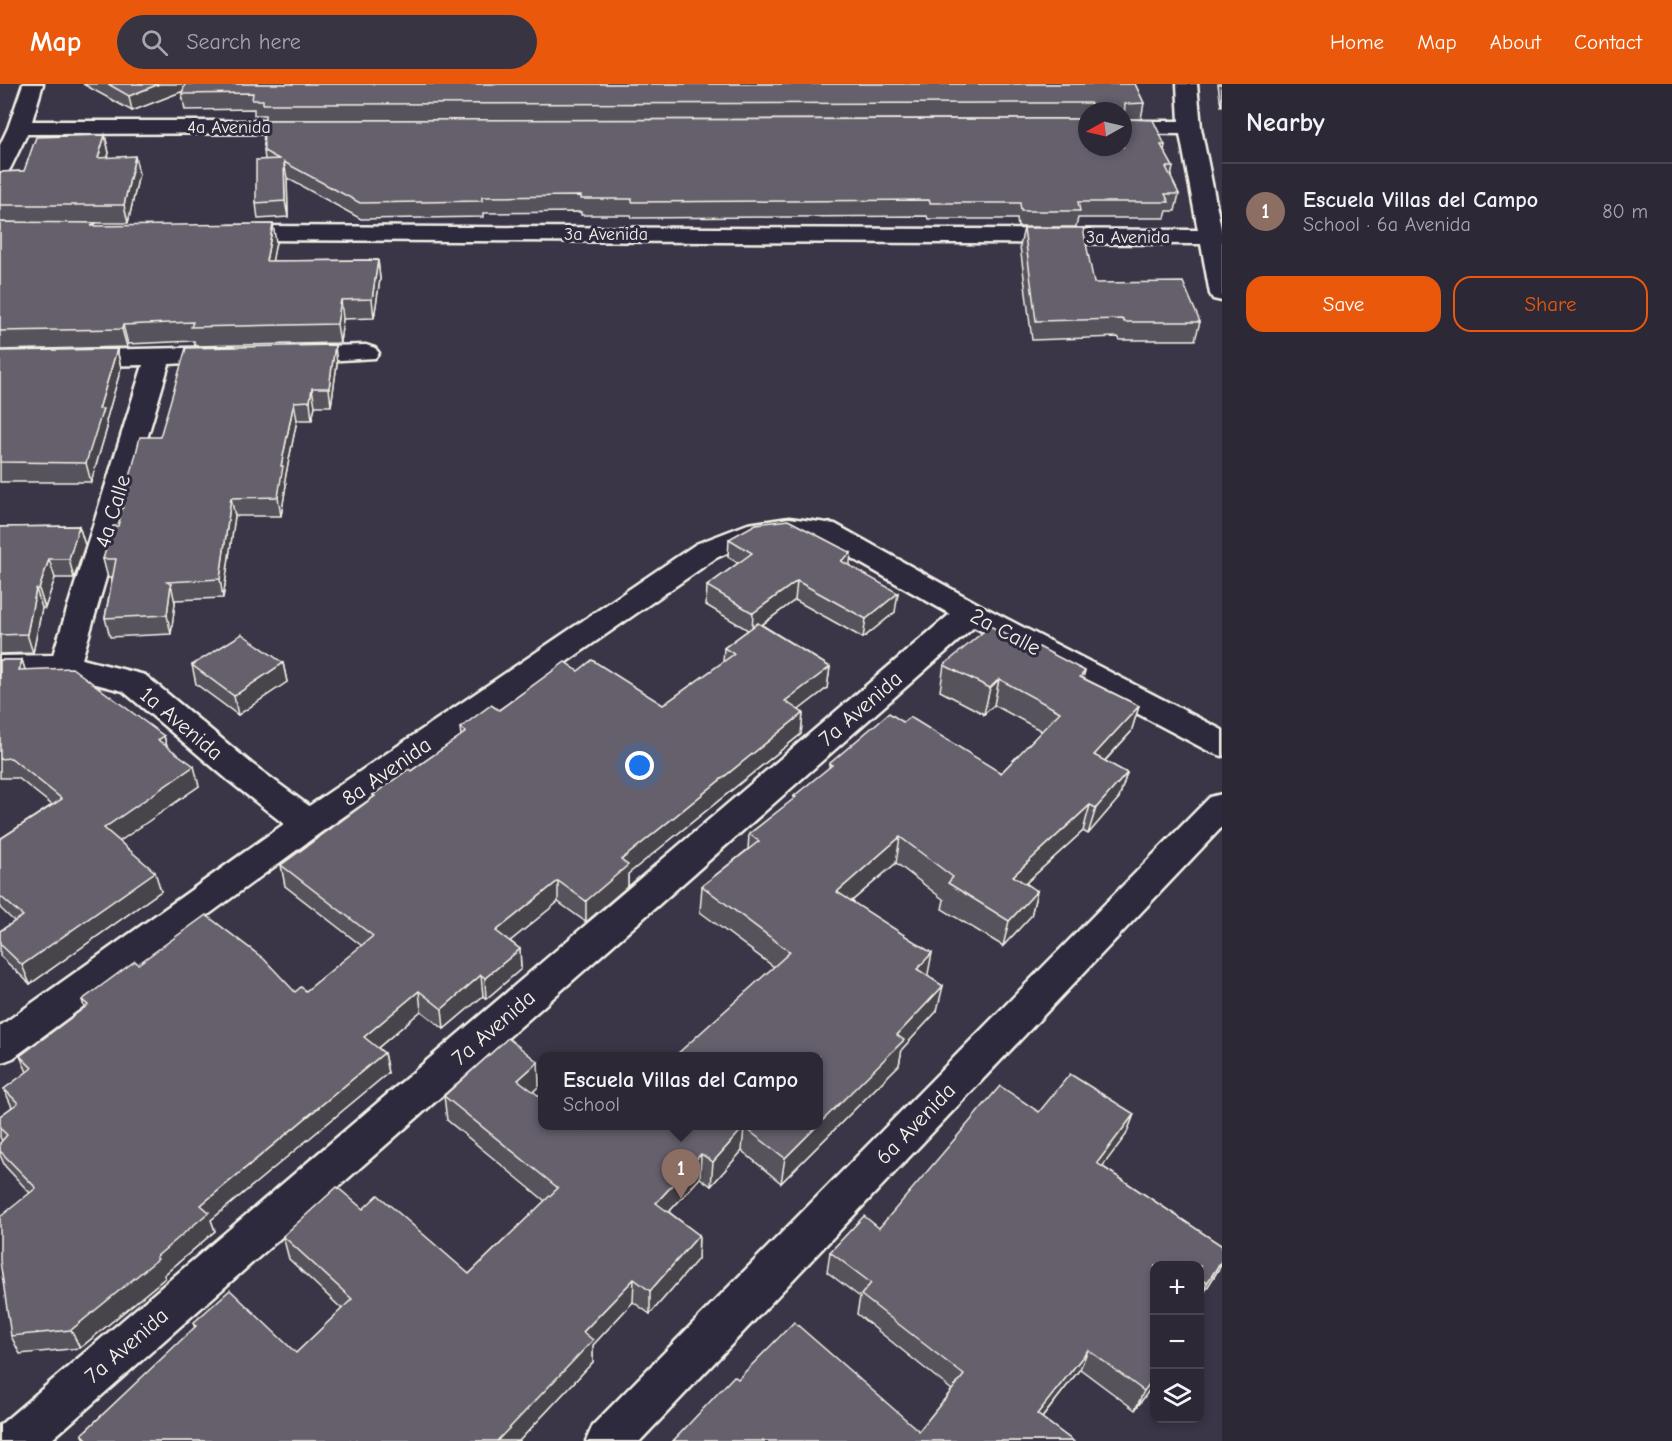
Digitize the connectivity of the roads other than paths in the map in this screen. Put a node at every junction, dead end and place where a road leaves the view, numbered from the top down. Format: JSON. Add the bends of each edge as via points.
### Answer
{"nodes":[{"id":1,"x":33,"y":84,"type":"edge"},
{"id":2,"x":1187,"y":84,"type":"edge"},
{"id":3,"x":1132,"y":127,"type":"edge"},
{"id":4,"x":19,"y":128,"type":"junction"},
{"id":5,"x":331,"y":128,"type":"edge"},
{"id":6,"x":1190,"y":128,"type":"junction"},
{"id":7,"x":0,"y":167,"type":"edge"},
{"id":8,"x":204,"y":233,"type":"edge"},
{"id":9,"x":1212,"y":237,"type":"junction"},
{"id":10,"x":1222,"y":294,"type":"edge"},
{"id":11,"x":366,"y":353,"type":"dead end"},
{"id":12,"x":159,"y":356,"type":"junction"},
{"id":13,"x":0,"y":360,"type":"edge"},
{"id":14,"x":789,"y":527,"type":"joint"},
{"id":15,"x":971,"y":613,"type":"junction"},
{"id":16,"x":65,"y":665,"type":"junction"},
{"id":17,"x":0,"y":667,"type":"edge"},
{"id":18,"x":1222,"y":744,"type":"edge"},
{"id":19,"x":1222,"y":806,"type":"edge"},
{"id":20,"x":308,"y":824,"type":"junction"},
{"id":21,"x":0,"y":1047,"type":"edge"},
{"id":22,"x":16,"y":1441,"type":"edge"},
{"id":23,"x":609,"y":1441,"type":"edge"}],
"edges":[{"from":1,"to":4,"type":"street"},
{"from":2,"to":6,"type":"street"},
{"from":3,"to":6,"type":"street"},
{"from":4,"to":5,"type":"street","name":"4a Avenida"},
{"from":4,"to":7,"type":"street"},
{"from":6,"to":9,"type":"street"},
{"from":8,"to":9,"type":"street","name":"3a Avenida"},
{"from":9,"to":10,"type":"street"},
{"from":11,"to":12,"type":"street"},
{"from":12,"to":13,"type":"street"},
{"from":12,"to":16,"type":"street","name":"4a Calle"},
{"from":14,"to":15,"type":"street","name":"2a Calle","via":[[825,530]]},
{"from":14,"to":20,"type":"street","name":"8a Avenida","via":[[748,533],[706,550]]},
{"from":15,"to":18,"type":"street","name":"2a Calle"},
{"from":15,"to":22,"type":"street","name":"7a Avenida"},
{"from":16,"to":17,"type":"street","name":"1a Avenida"},
{"from":16,"to":20,"type":"street","name":"1a Avenida","via":[[134,683]]},
{"from":19,"to":23,"type":"street","name":"6a Avenida"},
{"from":20,"to":21,"type":"street","name":"8a Avenida"}]}
